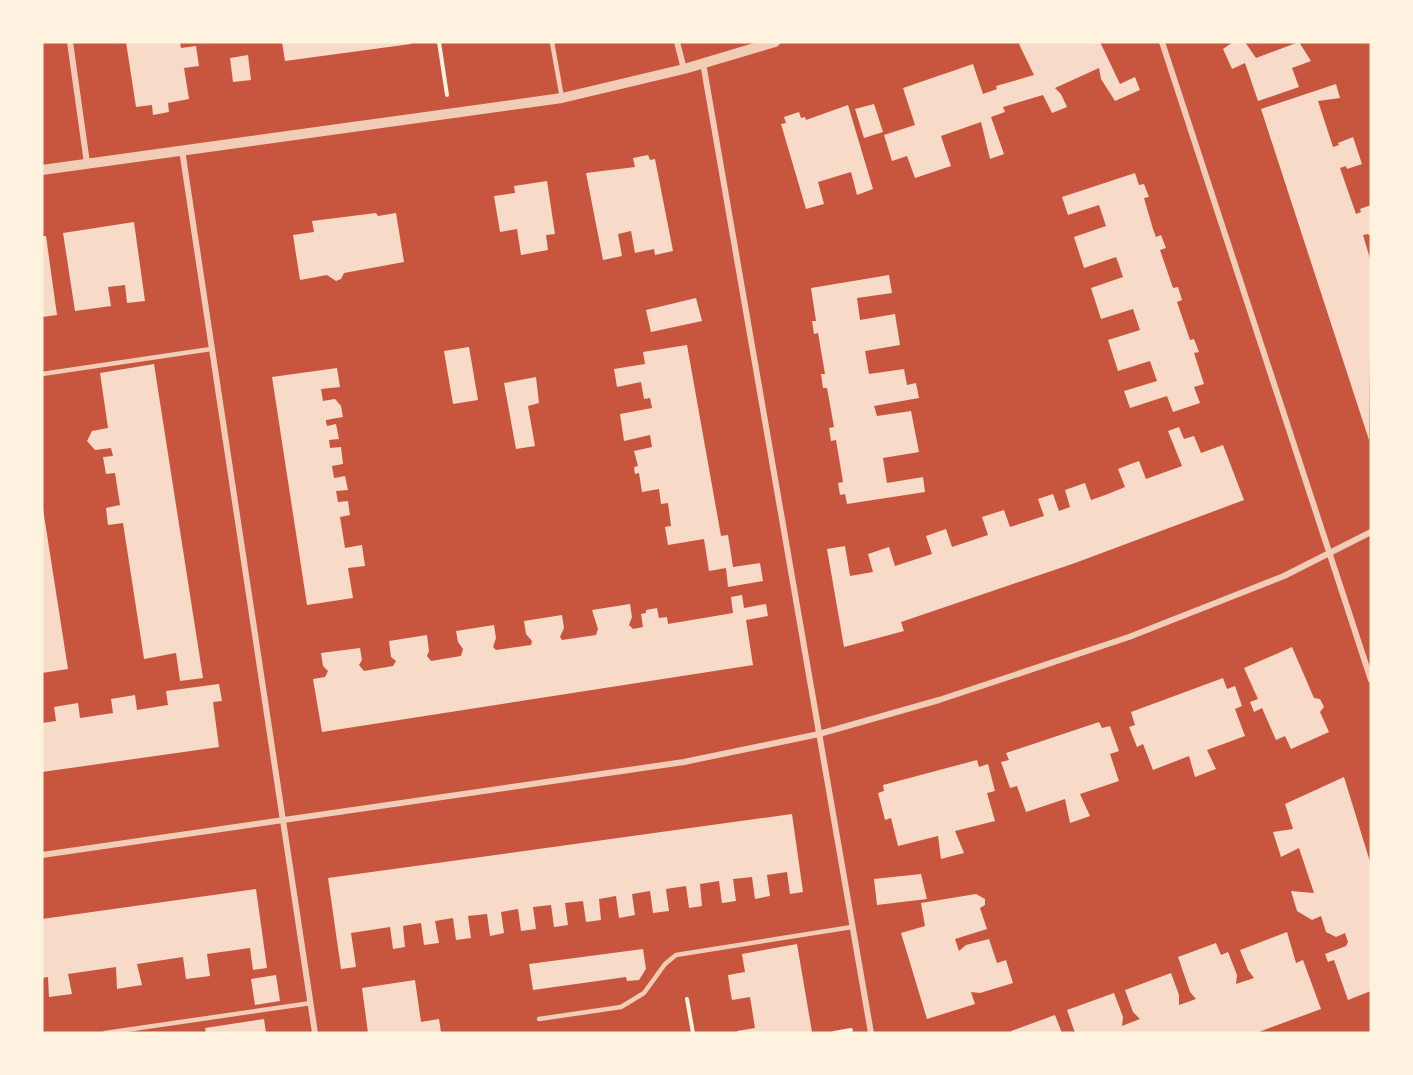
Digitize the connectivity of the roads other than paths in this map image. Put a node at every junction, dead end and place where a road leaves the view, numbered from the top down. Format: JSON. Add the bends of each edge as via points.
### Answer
{"nodes":[{"id":1,"x":70,"y":42,"type":"edge"},
{"id":2,"x":552,"y":42,"type":"edge"},
{"id":3,"x":677,"y":42,"type":"edge"},
{"id":4,"x":775,"y":42,"type":"edge"},
{"id":5,"x":1162,"y":42,"type":"edge"},
{"id":6,"x":703,"y":63,"type":"junction"},
{"id":7,"x":684,"y":69,"type":"junction"},
{"id":8,"x":562,"y":98,"type":"junction"},
{"id":9,"x":182,"y":150,"type":"junction"},
{"id":10,"x":87,"y":164,"type":"junction"},
{"id":11,"x":42,"y":170,"type":"edge"},
{"id":12,"x":211,"y":349,"type":"junction"},
{"id":13,"x":42,"y":374,"type":"edge"},
{"id":14,"x":1371,"y":532,"type":"edge"},
{"id":15,"x":1329,"y":553,"type":"junction"},
{"id":16,"x":1371,"y":680,"type":"edge"},
{"id":17,"x":819,"y":734,"type":"junction"},
{"id":18,"x":283,"y":820,"type":"junction"},
{"id":19,"x":42,"y":855,"type":"edge"},
{"id":20,"x":852,"y":927,"type":"junction"},
{"id":21,"x":311,"y":1003,"type":"junction"},
{"id":22,"x":539,"y":1019,"type":"dead end"},
{"id":23,"x":105,"y":1033,"type":"edge"},
{"id":24,"x":315,"y":1033,"type":"edge"},
{"id":25,"x":871,"y":1033,"type":"edge"}],
"edges":[{"from":1,"to":10,"type":"street"},
{"from":2,"to":8,"type":"lane"},
{"from":3,"to":7,"type":"street"},
{"from":4,"to":6,"type":"street"},
{"from":5,"to":15,"type":"street"},
{"from":6,"to":7,"type":"street"},
{"from":6,"to":17,"type":"street"},
{"from":7,"to":8,"type":"street"},
{"from":8,"to":9,"type":"street"},
{"from":9,"to":10,"type":"street"},
{"from":9,"to":12,"type":"street"},
{"from":10,"to":11,"type":"street"},
{"from":12,"to":13,"type":"lane"},
{"from":12,"to":18,"type":"street"},
{"from":14,"to":15,"type":"street"},
{"from":15,"to":16,"type":"street"},
{"from":15,"to":17,"type":"street","via":[[1255,588],[1129,637],[939,700]]},
{"from":17,"to":18,"type":"street","via":[[684,762]]},
{"from":17,"to":20,"type":"street"},
{"from":18,"to":19,"type":"street"},
{"from":18,"to":21,"type":"street"},
{"from":20,"to":22,"type":"lane","via":[[676,955],[633,1001],[621,1007]]},
{"from":20,"to":25,"type":"street"},
{"from":21,"to":23,"type":"lane"},
{"from":21,"to":24,"type":"street"}]}
